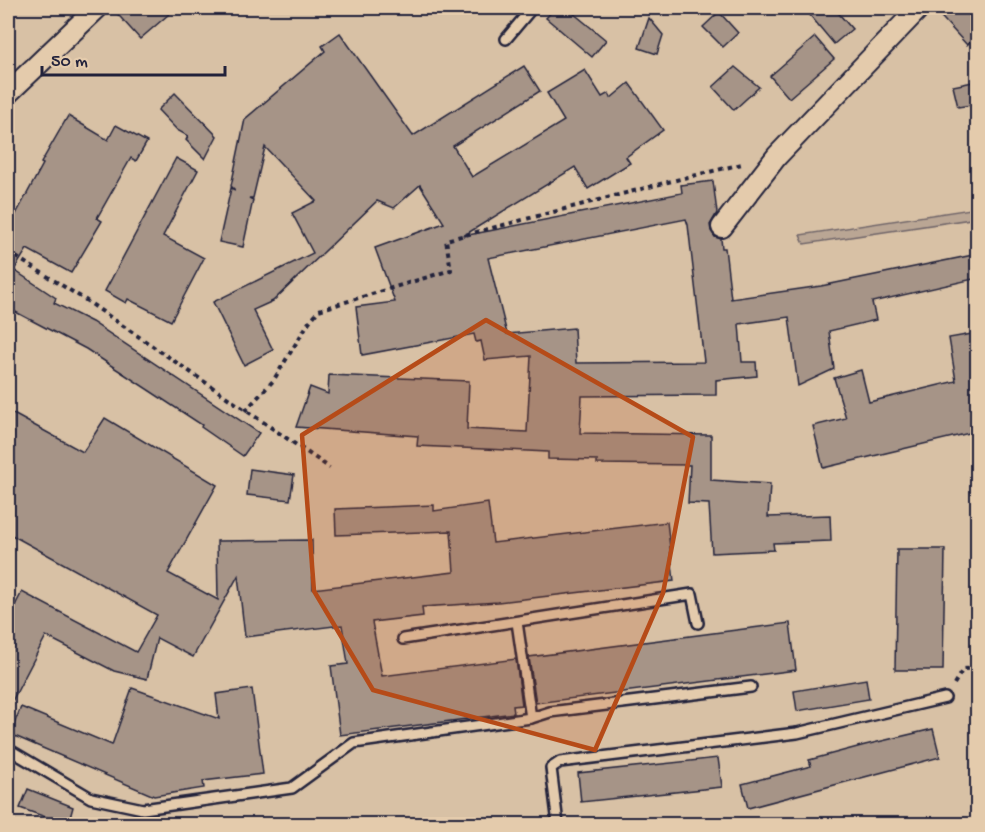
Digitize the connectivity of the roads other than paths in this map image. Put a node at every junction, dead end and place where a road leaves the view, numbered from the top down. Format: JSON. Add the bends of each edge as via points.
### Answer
{"nodes":[{"id":1,"x":97,"y":8,"type":"edge"},
{"id":2,"x":532,"y":8,"type":"edge"},
{"id":3,"x":920,"y":8,"type":"edge"},
{"id":4,"x":506,"y":39,"type":"dead end"},
{"id":5,"x":8,"y":93,"type":"edge"},
{"id":6,"x":722,"y":227,"type":"dead end"},
{"id":7,"x":517,"y":621,"type":"junction"},
{"id":8,"x":698,"y":623,"type":"dead end"},
{"id":9,"x":403,"y":639,"type":"dead end"},
{"id":10,"x":751,"y":687,"type":"dead end"},
{"id":11,"x":945,"y":698,"type":"road end"},
{"id":12,"x":531,"y":718,"type":"junction"},
{"id":13,"x":8,"y":749,"type":"edge"},
{"id":14,"x":558,"y":825,"type":"edge"}],
"edges":[{"from":1,"to":5,"type":"street"},
{"from":2,"to":4,"type":"lane"},
{"from":3,"to":6,"type":"street","via":[[777,156]]},
{"from":7,"to":8,"type":"lane","via":[[692,594]]},
{"from":7,"to":9,"type":"lane"},
{"from":7,"to":12,"type":"lane"},
{"from":10,"to":12,"type":"lane","via":[[550,712]]},
{"from":11,"to":14,"type":"lane","via":[[797,733],[560,762],[551,768]]},
{"from":12,"to":13,"type":"lane","via":[[354,743],[292,788],[143,809],[91,798]]}]}
